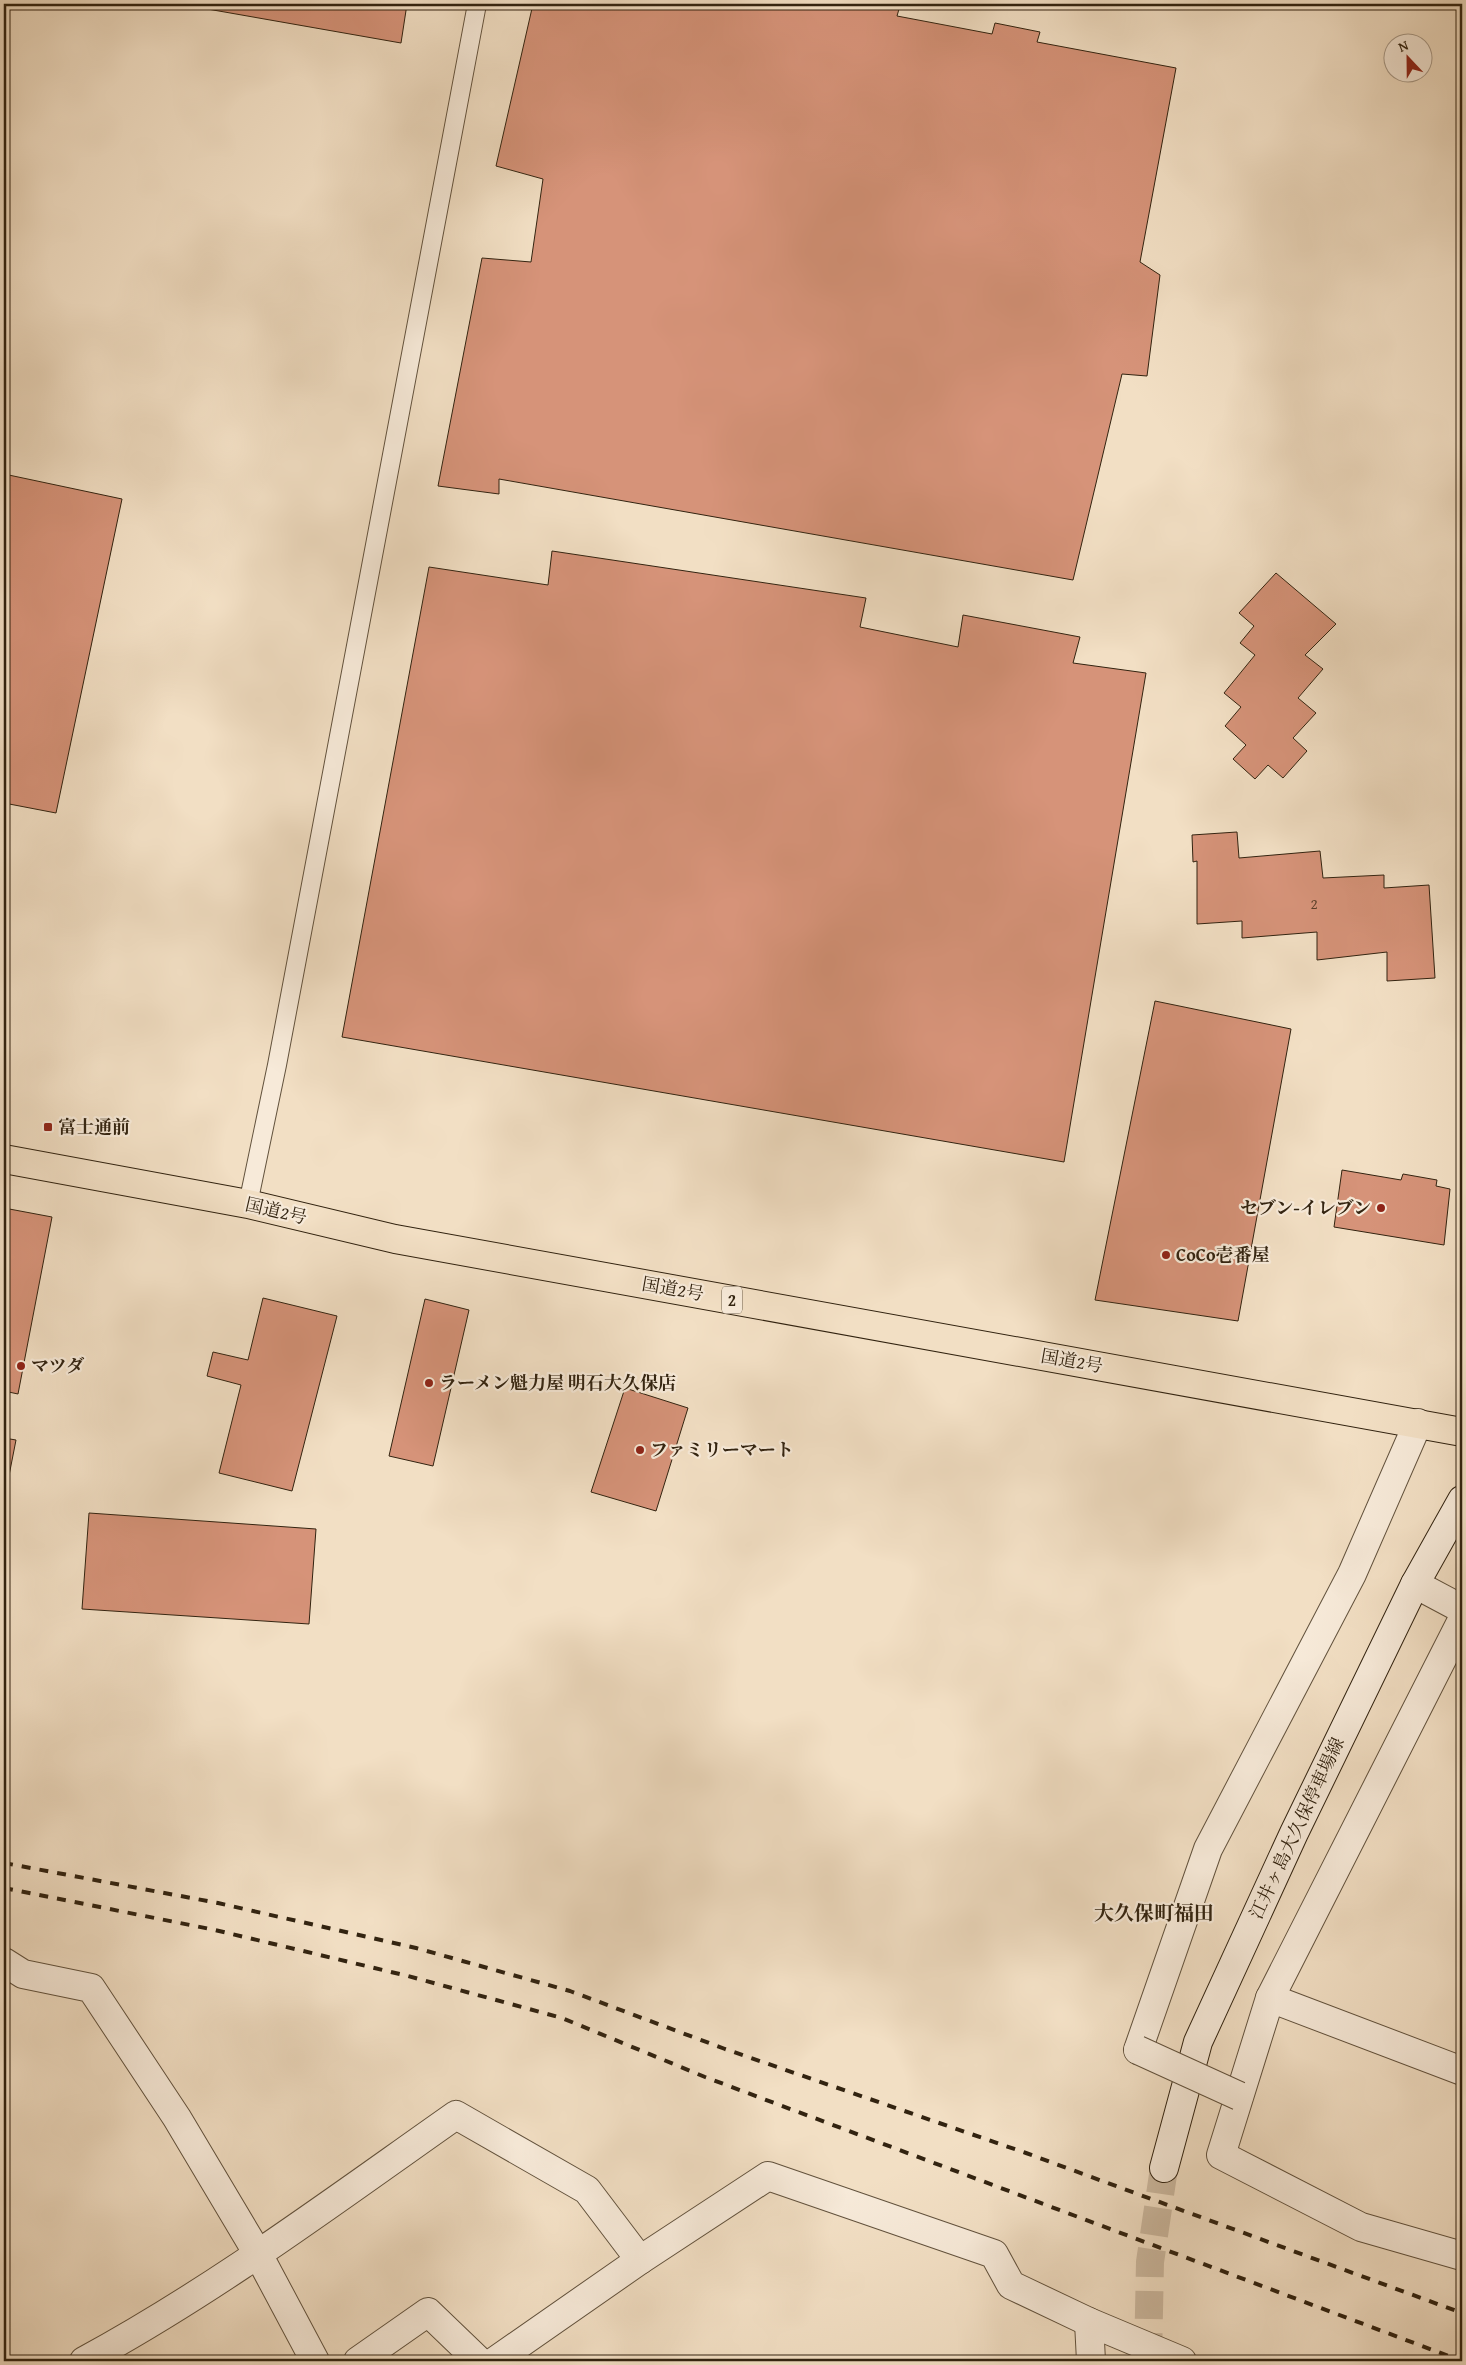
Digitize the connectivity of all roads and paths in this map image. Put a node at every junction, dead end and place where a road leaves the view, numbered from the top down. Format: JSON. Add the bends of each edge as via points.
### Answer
{"nodes":[{"id":1,"x":477,"y":4,"type":"edge"},
{"id":2,"x":4,"y":1159,"type":"edge"},
{"id":3,"x":248,"y":1204,"type":"junction"},
{"id":4,"x":1418,"y":1424,"type":"junction"},
{"id":5,"x":1462,"y":1432,"type":"edge"},
{"id":6,"x":1462,"y":1500,"type":"edge"},
{"id":7,"x":1415,"y":1584,"type":"junction"},
{"id":8,"x":1462,"y":1609,"type":"edge"},
{"id":9,"x":1462,"y":1620,"type":"edge"},
{"id":10,"x":4,"y":1962,"type":"edge"},
{"id":11,"x":1270,"y":1998,"type":"junction"},
{"id":12,"x":1462,"y":2071,"type":"edge"},
{"id":13,"x":1239,"y":2096,"type":"junction"},
{"id":14,"x":1164,"y":2168,"type":"tunnel mouth"},
{"id":15,"x":258,"y":2254,"type":"junction"},
{"id":16,"x":1462,"y":2256,"type":"edge"},
{"id":17,"x":640,"y":2260,"type":"junction"},
{"id":18,"x":1089,"y":2322,"type":"junction"},
{"id":19,"x":84,"y":2361,"type":"edge"},
{"id":20,"x":315,"y":2361,"type":"edge"},
{"id":21,"x":358,"y":2361,"type":"edge"},
{"id":22,"x":479,"y":2361,"type":"edge"},
{"id":23,"x":495,"y":2361,"type":"edge"},
{"id":24,"x":1091,"y":2361,"type":"edge"},
{"id":25,"x":1182,"y":2361,"type":"edge"}],
"edges":[{"from":1,"to":3,"type":"lane","via":[[279,1055]]},
{"from":2,"to":3,"type":"highway","name":"国道2号","number":"2"},
{"from":3,"to":4,"type":"highway","name":"国道2号","number":"2","via":[[395,1239]]},
{"from":4,"to":5,"type":"highway","name":"国道2号","number":"2"},
{"from":4,"to":13,"type":"street","bridge":true,"via":[[1352,1574],[1208,1850],[1138,2050]]},
{"from":6,"to":7,"type":"street","name":"江井ヶ島大久保停車場線"},
{"from":7,"to":8,"type":"street"},
{"from":7,"to":14,"type":"street","name":"江井ヶ島大久保停車場線","via":[[1294,1833],[1198,2042]]},
{"from":9,"to":11,"type":"street"},
{"from":10,"to":15,"type":"street","via":[[23,1974],[91,1988],[177,2118]]},
{"from":11,"to":12,"type":"street"},
{"from":11,"to":13,"type":"street"},
{"from":13,"to":16,"type":"street","via":[[1221,2155],[1361,2227]]},
{"from":15,"to":17,"type":"street","via":[[456,2115],[587,2190]]},
{"from":15,"to":19,"type":"street","via":[[136,2333]]},
{"from":15,"to":20,"type":"street"},
{"from":17,"to":18,"type":"street","via":[[768,2176],[994,2254],[1011,2285]]},
{"from":17,"to":23,"type":"street"},
{"from":18,"to":24,"type":"street"},
{"from":18,"to":25,"type":"street"},
{"from":21,"to":22,"type":"street","via":[[428,2312]]}]}
